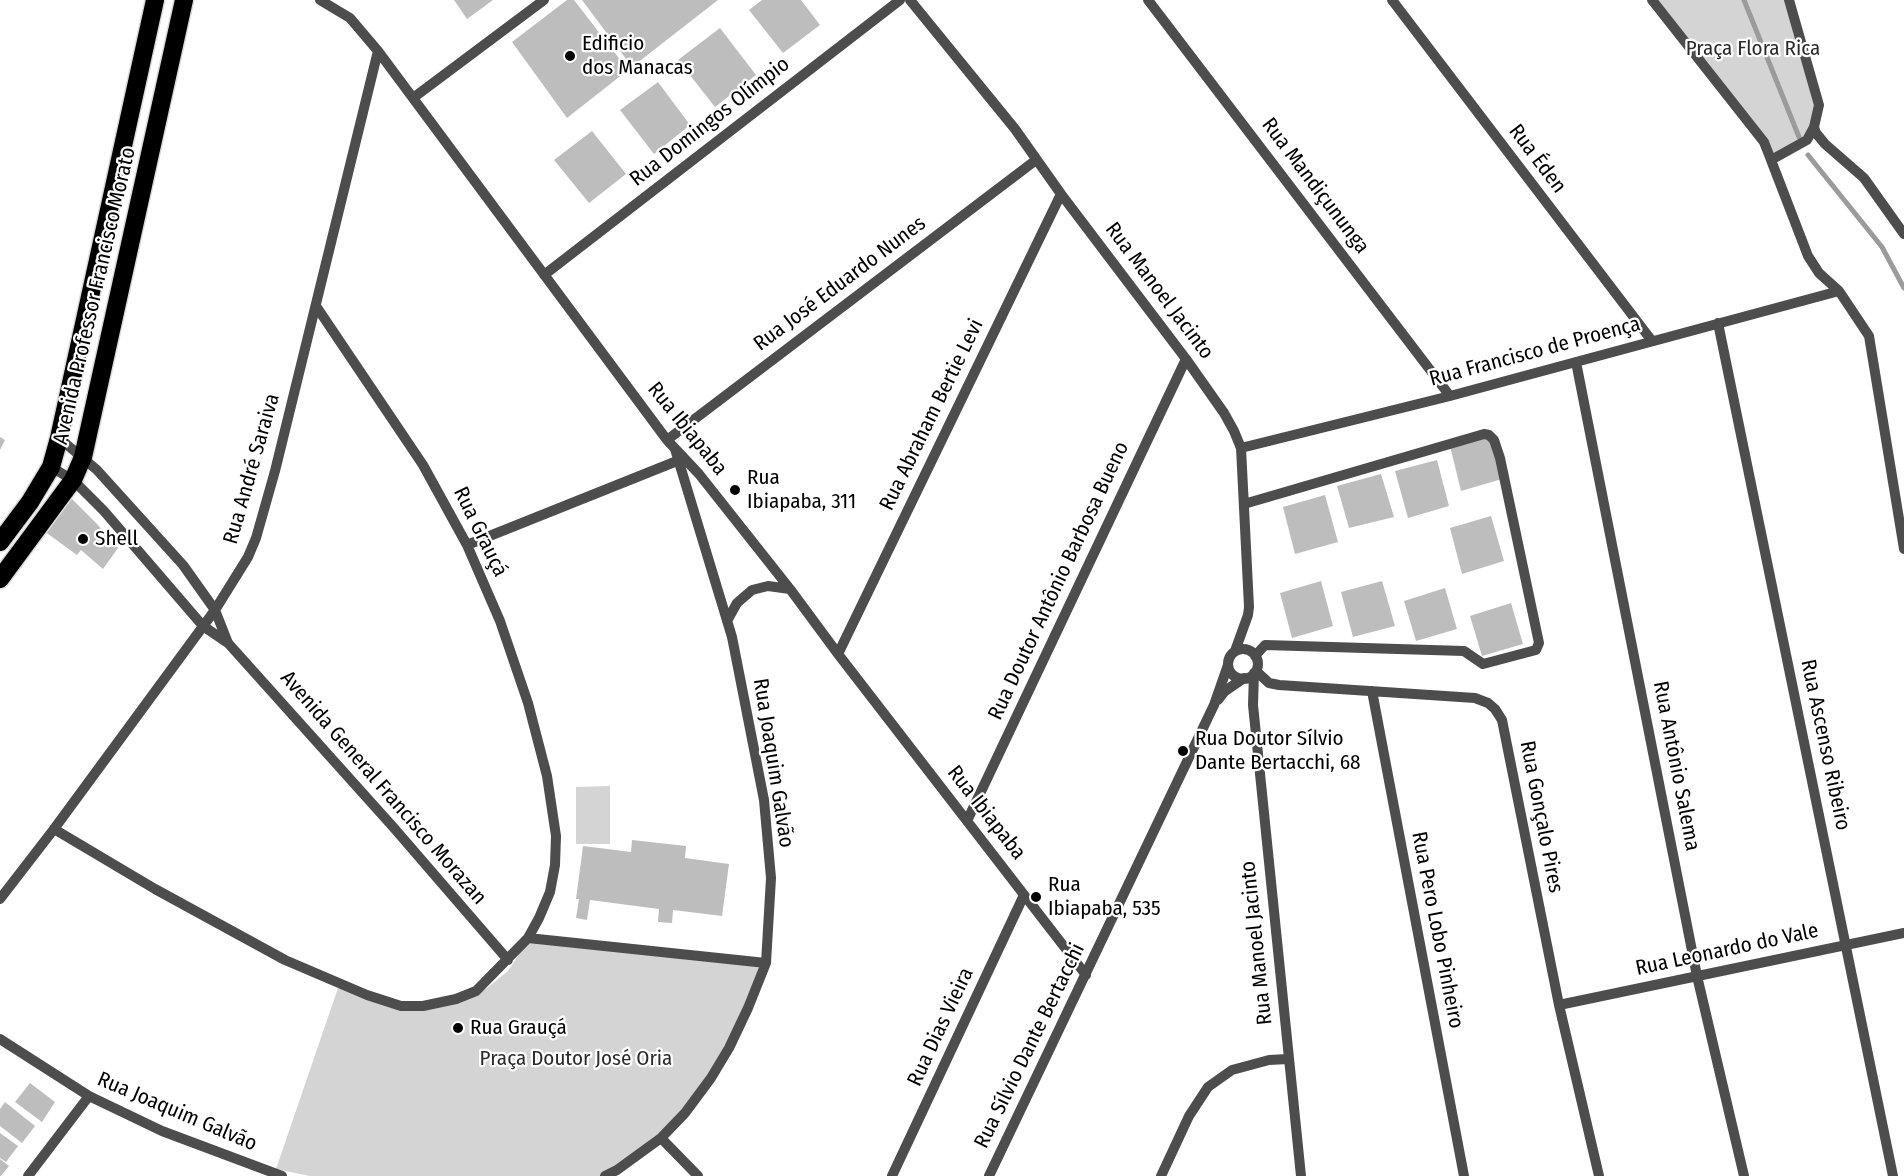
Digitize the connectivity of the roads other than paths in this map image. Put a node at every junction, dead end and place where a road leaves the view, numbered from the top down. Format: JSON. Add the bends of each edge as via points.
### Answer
{"nodes":[{"id":1,"x":155,"y":0,"type":"edge"},
{"id":2,"x":184,"y":0,"type":"edge"},
{"id":3,"x":320,"y":0,"type":"edge"},
{"id":4,"x":544,"y":0,"type":"edge"},
{"id":5,"x":900,"y":0,"type":"edge"},
{"id":6,"x":910,"y":0,"type":"edge"},
{"id":7,"x":1148,"y":0,"type":"edge"},
{"id":8,"x":1392,"y":0,"type":"edge"},
{"id":9,"x":1652,"y":0,"type":"edge"},
{"id":10,"x":1789,"y":0,"type":"edge"},
{"id":11,"x":378,"y":51,"type":"junction"},
{"id":12,"x":413,"y":98,"type":"junction"},
{"id":13,"x":1814,"y":127,"type":"junction"},
{"id":14,"x":1807,"y":140,"type":"junction"},
{"id":15,"x":1825,"y":144,"type":"junction"},
{"id":16,"x":1036,"y":160,"type":"junction"},
{"id":17,"x":1772,"y":160,"type":"junction"},
{"id":18,"x":1061,"y":194,"type":"junction"},
{"id":19,"x":1904,"y":234,"type":"edge"},
{"id":20,"x":544,"y":275,"type":"junction"},
{"id":21,"x":1839,"y":291,"type":"junction"},
{"id":22,"x":316,"y":306,"type":"junction"},
{"id":23,"x":1718,"y":322,"type":"junction"},
{"id":24,"x":1652,"y":341,"type":"junction"},
{"id":25,"x":1186,"y":359,"type":"junction"},
{"id":26,"x":1576,"y":362,"type":"junction"},
{"id":27,"x":1450,"y":396,"type":"junction"},
{"id":28,"x":59,"y":438,"type":"junction"},
{"id":29,"x":671,"y":444,"type":"junction"},
{"id":30,"x":1241,"y":448,"type":"junction"},
{"id":31,"x":83,"y":457,"type":"junction"},
{"id":32,"x":682,"y":460,"type":"junction"},
{"id":33,"x":51,"y":467,"type":"junction"},
{"id":34,"x":73,"y":480,"type":"junction"},
{"id":35,"x":1244,"y":504,"type":"junction"},
{"id":36,"x":0,"y":542,"type":"edge"},
{"id":37,"x":467,"y":545,"type":"junction"},
{"id":38,"x":1904,"y":549,"type":"edge"},
{"id":39,"x":0,"y":579,"type":"edge"},
{"id":40,"x":790,"y":589,"type":"junction"},
{"id":41,"x":215,"y":610,"type":"junction"},
{"id":42,"x":728,"y":621,"type":"junction"},
{"id":43,"x":203,"y":626,"type":"junction"},
{"id":44,"x":228,"y":643,"type":"junction"},
{"id":45,"x":1235,"y":651,"type":"junction"},
{"id":46,"x":838,"y":654,"type":"junction"},
{"id":47,"x":1255,"y":656,"type":"junction"},
{"id":48,"x":1228,"y":664,"type":"junction"},
{"id":49,"x":1250,"y":675,"type":"junction"},
{"id":50,"x":1372,"y":691,"type":"junction"},
{"id":51,"x":1215,"y":705,"type":"junction"},
{"id":52,"x":967,"y":821,"type":"junction"},
{"id":53,"x":54,"y":829,"type":"junction"},
{"id":54,"x":1024,"y":895,"type":"junction"},
{"id":55,"x":0,"y":899,"type":"edge"},
{"id":56,"x":1904,"y":933,"type":"edge"},
{"id":57,"x":528,"y":938,"type":"junction"},
{"id":58,"x":1846,"y":945,"type":"junction"},
{"id":59,"x":508,"y":960,"type":"junction"},
{"id":60,"x":766,"y":963,"type":"junction"},
{"id":61,"x":1086,"y":975,"type":"junction"},
{"id":62,"x":1697,"y":976,"type":"junction"},
{"id":63,"x":1559,"y":1005,"type":"junction"},
{"id":64,"x":0,"y":1039,"type":"edge"},
{"id":65,"x":1288,"y":1059,"type":"junction"},
{"id":66,"x":89,"y":1096,"type":"junction"},
{"id":67,"x":662,"y":1138,"type":"junction"},
{"id":68,"x":274,"y":1175,"type":"edge"},
{"id":69,"x":28,"y":1176,"type":"edge"},
{"id":70,"x":605,"y":1176,"type":"edge"},
{"id":71,"x":698,"y":1176,"type":"edge"},
{"id":72,"x":892,"y":1176,"type":"edge"},
{"id":73,"x":989,"y":1176,"type":"edge"},
{"id":74,"x":1161,"y":1176,"type":"edge"},
{"id":75,"x":1301,"y":1176,"type":"edge"},
{"id":76,"x":1464,"y":1176,"type":"edge"},
{"id":77,"x":1599,"y":1176,"type":"edge"},
{"id":78,"x":1744,"y":1176,"type":"edge"},
{"id":79,"x":1893,"y":1176,"type":"edge"}],
"edges":[{"from":1,"to":28,"type":"highway","name":"Avenida Professor Francisco Morato"},
{"from":2,"to":31,"type":"highway","name":"Avenida Professor Francisco Morato"},
{"from":3,"to":11,"type":"street","name":"Rua Ibiapaba","via":[[350,18]]},
{"from":4,"to":12,"type":"street"},
{"from":5,"to":20,"type":"street","name":"Rua Domingos Olímpio"},
{"from":6,"to":16,"type":"street","name":"Rua Manoel Jacinto"},
{"from":7,"to":27,"type":"street","name":"Rua Mandiçununga"},
{"from":8,"to":24,"type":"street","name":"Rua Éden"},
{"from":9,"to":17,"type":"street","via":[[1764,142]]},
{"from":10,"to":13,"type":"street","via":[[1819,105]]},
{"from":11,"to":12,"type":"street","name":"Rua Ibiapaba"},
{"from":11,"to":22,"type":"street","name":"Rua André Saraiva"},
{"from":12,"to":20,"type":"street","name":"Rua Ibiapaba"},
{"from":13,"to":14,"type":"street"},
{"from":13,"to":15,"type":"street"},
{"from":14,"to":15,"type":"street"},
{"from":14,"to":17,"type":"street"},
{"from":15,"to":19,"type":"street","via":[[1864,178]]},
{"from":16,"to":18,"type":"street","name":"Rua Manoel Jacinto"},
{"from":16,"to":29,"type":"street","name":"Rua José Eduardo Nunes"},
{"from":17,"to":21,"type":"street","via":[[1808,256],[1819,273]]},
{"from":18,"to":25,"type":"street","name":"Rua Manoel Jacinto"},
{"from":18,"to":46,"type":"street","name":"Rua Abraham Bertie Levi"},
{"from":20,"to":29,"type":"street","name":"Rua Ibiapaba"},
{"from":21,"to":23,"type":"street","name":"Rua Francisco de Proença"},
{"from":21,"to":38,"type":"street","via":[[1869,336]]},
{"from":22,"to":37,"type":"street","name":"Rua Grauçá","via":[[423,465]]},
{"from":22,"to":41,"type":"street","name":"Rua André Saraiva","via":[[256,538]]},
{"from":23,"to":24,"type":"street","name":"Rua Francisco de Proença"},
{"from":23,"to":58,"type":"street","name":"Rua Ascenso Ribeiro"},
{"from":24,"to":26,"type":"street","name":"Rua Francisco de Proença"},
{"from":25,"to":30,"type":"street","name":"Rua Manoel Jacinto","via":[[1224,414]]},
{"from":25,"to":52,"type":"street","name":"Rua Doutor Antônio Barbosa Bueno"},
{"from":26,"to":27,"type":"street","name":"Rua Francisco de Proença"},
{"from":26,"to":62,"type":"street","name":"Rua Antônio Salema"},
{"from":27,"to":30,"type":"street","name":"Rua Francisco de Proença"},
{"from":28,"to":31,"type":"street","name":"Avenida General Francisco Morazan"},
{"from":28,"to":33,"type":"highway","name":"Avenida Professor Francisco Morato"},
{"from":29,"to":32,"type":"street","name":"Rua Joaquim Galvão"},
{"from":30,"to":35,"type":"street","name":"Rua Manoel Jacinto"},
{"from":31,"to":34,"type":"highway","name":"Avenida Professor Francisco Morato"},
{"from":31,"to":41,"type":"street","name":"Avenida General Francisco Morazan","via":[[183,566]]},
{"from":32,"to":37,"type":"street"},
{"from":32,"to":40,"type":"street","name":"Rua Ibiapaba"},
{"from":32,"to":42,"type":"street","name":"Rua Joaquim Galvão"},
{"from":33,"to":34,"type":"street","name":"Avenida General Francisco Morazan"},
{"from":33,"to":36,"type":"highway","name":"Avenida Professor Francisco Morato"},
{"from":34,"to":39,"type":"highway","name":"Avenida Professor Francisco Morato"},
{"from":34,"to":43,"type":"street","name":"Avenida General Francisco Morazan"},
{"from":35,"to":45,"type":"street","name":"Rua Manoel Jacinto","via":[[1249,607]]},
{"from":35,"to":47,"type":"street","via":[[1490,435],[1500,458],[1539,643],[1536,650],[1483,664],[1464,651],[1265,645]]},
{"from":37,"to":57,"type":"street","name":"Rua Grauçá","via":[[500,621],[528,703],[547,776],[556,836],[555,865],[550,892]]},
{"from":40,"to":42,"type":"street","via":[[768,586],[752,590],[737,603]]},
{"from":40,"to":46,"type":"street","name":"Rua Ibiapaba"},
{"from":41,"to":43,"type":"street","name":"Rua André Saraiva"},
{"from":41,"to":44,"type":"street","name":"Avenida General Francisco Morazan"},
{"from":42,"to":60,"type":"street","name":"Rua Joaquim Galvão","via":[[764,800],[771,878]]},
{"from":43,"to":44,"type":"street","name":"Avenida General Francisco Morazan"},
{"from":43,"to":53,"type":"street","name":"Rua André Saraiva"},
{"from":44,"to":59,"type":"street","name":"Avenida General Francisco Morazan"},
{"from":45,"to":47,"type":"street","via":[[1244,649]]},
{"from":45,"to":48,"type":"street"},
{"from":46,"to":52,"type":"street","name":"Rua Ibiapaba"},
{"from":47,"to":49,"type":"street","via":[[1258,663]]},
{"from":48,"to":49,"type":"street","via":[[1235,676]]},
{"from":48,"to":51,"type":"street","name":"Rua Sílvio Dante Bertacchi"},
{"from":49,"to":50,"type":"street","name":"Rua Gonçalo Pires","via":[[1279,685]]},
{"from":49,"to":51,"type":"street","name":"Rua Sílvio Dante Bertacchi","via":[[1225,691]]},
{"from":49,"to":65,"type":"street","name":"Rua Manoel Jacinto"},
{"from":50,"to":63,"type":"street","name":"Rua Gonçalo Pires","via":[[1475,698],[1488,703],[1502,720]]},
{"from":50,"to":76,"type":"street","name":"Rua Pero Lobo Pinheiro"},
{"from":51,"to":61,"type":"street","name":"Rua Sílvio Dante Bertacchi"},
{"from":52,"to":54,"type":"street","name":"Rua Ibiapaba"},
{"from":53,"to":55,"type":"street","name":"Rua André Saraiva"},
{"from":53,"to":59,"type":"street","name":"Rua Grauçá","via":[[285,960],[401,1006],[434,1004],[476,991]]},
{"from":54,"to":61,"type":"street","name":"Rua Ibiapaba"},
{"from":54,"to":72,"type":"street","name":"Rua Dias Vieira"},
{"from":56,"to":58,"type":"street","name":"Rua Leonardo do Vale"},
{"from":57,"to":59,"type":"street","name":"Rua Grauçá"},
{"from":57,"to":60,"type":"street"},
{"from":58,"to":62,"type":"street","name":"Rua Leonardo do Vale"},
{"from":58,"to":79,"type":"street","name":"Rua Ascenso Ribeiro"},
{"from":60,"to":67,"type":"street","name":"Rua Joaquim Galvão","via":[[711,1078]]},
{"from":61,"to":73,"type":"street","name":"Rua Sílvio Dante Bertacchi"},
{"from":62,"to":63,"type":"street","name":"Rua Leonardo do Vale"},
{"from":62,"to":78,"type":"street","name":"Rua Antônio Salema"},
{"from":63,"to":77,"type":"street","name":"Rua Gonçalo Pires"},
{"from":64,"to":66,"type":"street","name":"Rua Joaquim Galvão"},
{"from":65,"to":74,"type":"street","via":[[1232,1070],[1208,1087]]},
{"from":65,"to":75,"type":"street","name":"Rua Manoel Jacinto"},
{"from":66,"to":68,"type":"street","name":"Rua Joaquim Galvão","via":[[162,1131]]},
{"from":66,"to":69,"type":"street"},
{"from":67,"to":70,"type":"street","name":"Rua Joaquim Galvão"},
{"from":67,"to":71,"type":"street"}]}
